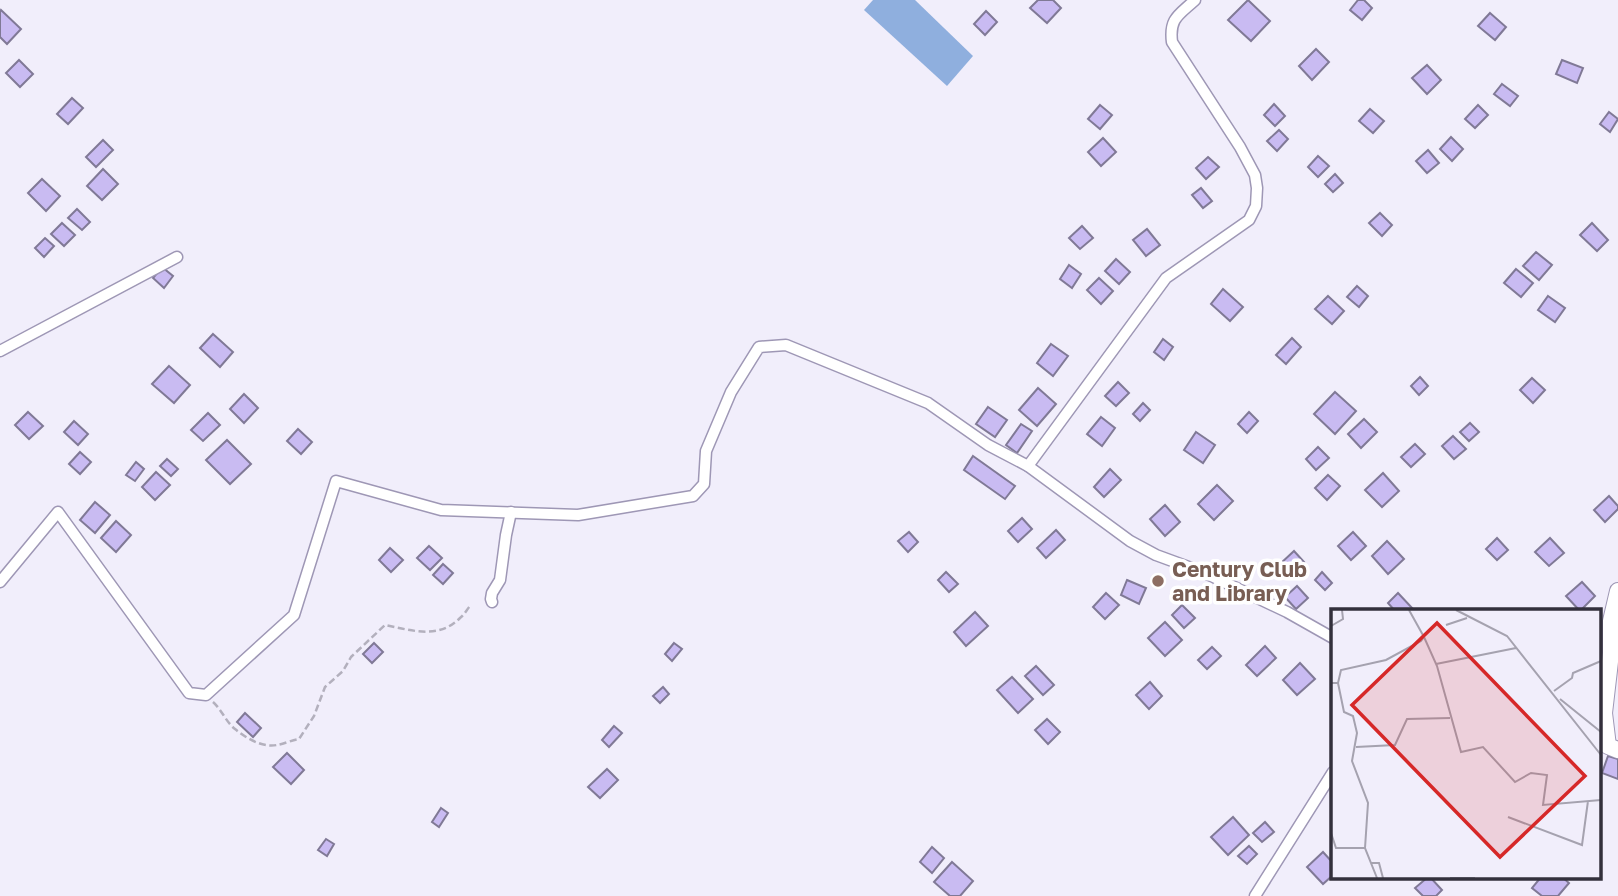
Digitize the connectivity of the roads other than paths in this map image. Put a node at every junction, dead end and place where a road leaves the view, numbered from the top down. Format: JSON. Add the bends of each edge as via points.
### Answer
{"nodes":[{"id":1,"x":1195,"y":0,"type":"edge"},
{"id":2,"x":177,"y":257,"type":"dead end"},
{"id":3,"x":0,"y":351,"type":"edge"},
{"id":4,"x":1028,"y":466,"type":"junction"},
{"id":5,"x":511,"y":512,"type":"junction"},
{"id":6,"x":0,"y":582,"type":"edge"},
{"id":7,"x":1618,"y":591,"type":"edge"},
{"id":8,"x":492,"y":602,"type":"dead end"},
{"id":9,"x":1331,"y":637,"type":"edge"},
{"id":10,"x":1608,"y":747,"type":"edge"},
{"id":11,"x":1331,"y":775,"type":"edge"},
{"id":12,"x":1255,"y":896,"type":"edge"}],
"edges":[{"from":1,"to":4,"type":"street","via":[[1172,24],[1172,42],[1255,175],[1256,206],[1249,220],[1166,278]]},
{"from":2,"to":3,"type":"street"},
{"from":4,"to":5,"type":"street","via":[[988,445],[928,403],[786,345],[759,347],[731,392],[706,452],[704,484],[693,496],[578,515]]},
{"from":4,"to":9,"type":"street","via":[[1130,541]]},
{"from":5,"to":6,"type":"street","via":[[441,510],[336,481],[294,615],[206,695],[188,692],[58,512]]},
{"from":5,"to":8,"type":"street"},
{"from":7,"to":10,"type":"street","via":[[1611,621],[1604,713]]},
{"from":11,"to":12,"type":"street"}]}
